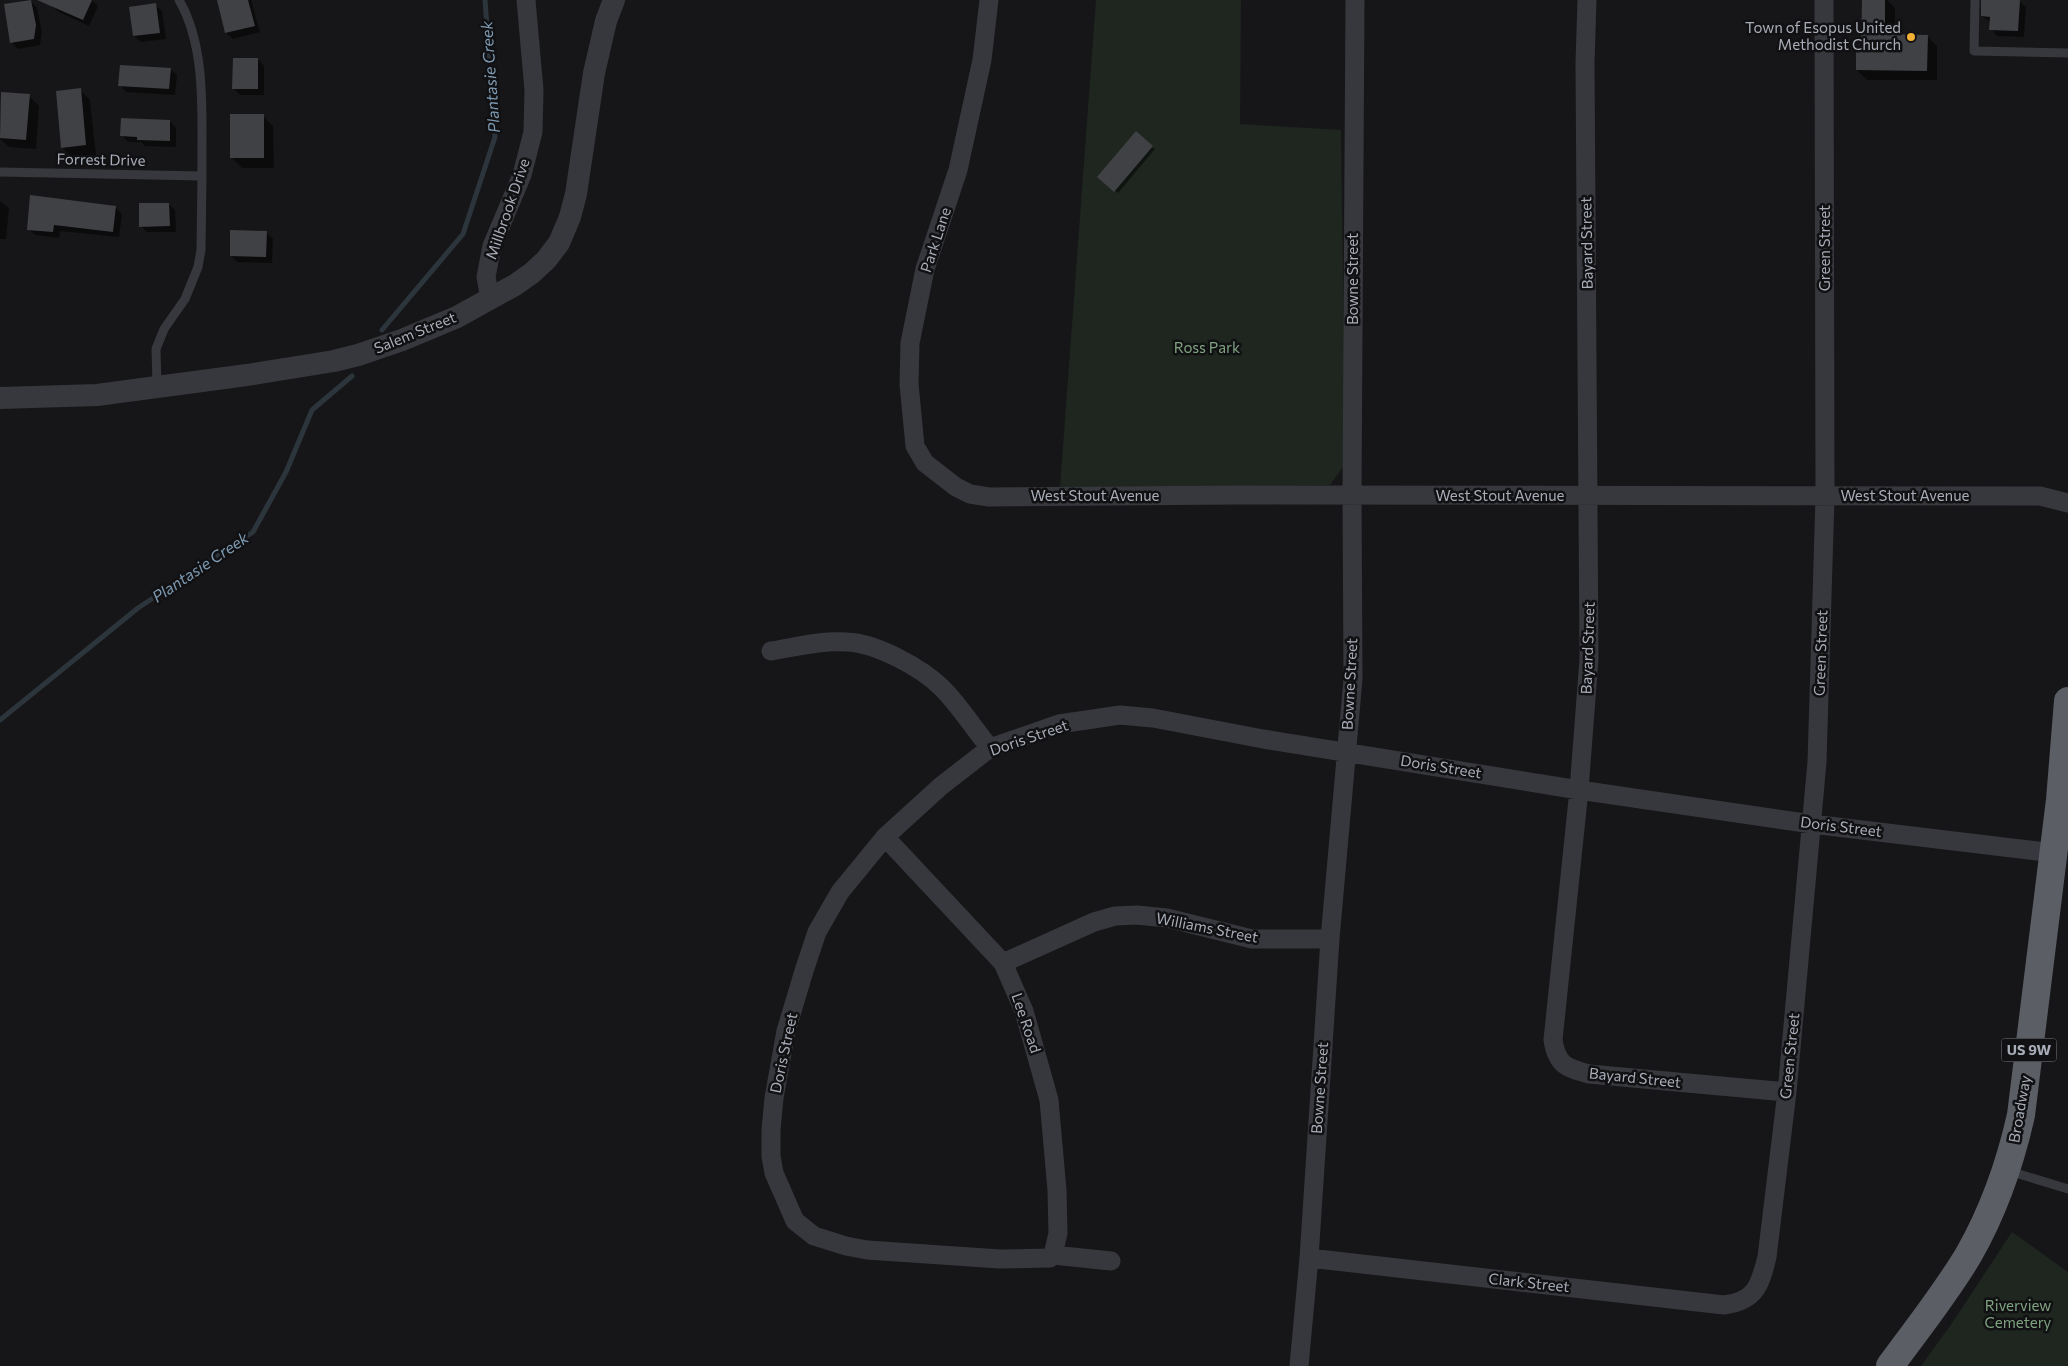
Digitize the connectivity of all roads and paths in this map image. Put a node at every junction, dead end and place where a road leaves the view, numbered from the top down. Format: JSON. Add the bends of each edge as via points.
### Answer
{"nodes":[{"id":1,"x":179,"y":0,"type":"edge"},
{"id":2,"x":526,"y":0,"type":"edge"},
{"id":3,"x":614,"y":0,"type":"edge"},
{"id":4,"x":989,"y":0,"type":"edge"},
{"id":5,"x":1354,"y":0,"type":"edge"},
{"id":6,"x":1586,"y":0,"type":"edge"},
{"id":7,"x":1824,"y":0,"type":"edge"},
{"id":8,"x":1975,"y":0,"type":"edge"},
{"id":9,"x":2068,"y":52,"type":"edge"},
{"id":10,"x":0,"y":172,"type":"edge"},
{"id":11,"x":202,"y":176,"type":"junction"},
{"id":12,"x":490,"y":299,"type":"junction"},
{"id":13,"x":157,"y":386,"type":"junction"},
{"id":14,"x":0,"y":398,"type":"edge"},
{"id":15,"x":938,"y":474,"type":"joint"},
{"id":16,"x":1352,"y":495,"type":"junction"},
{"id":17,"x":1589,"y":497,"type":"junction"},
{"id":18,"x":1825,"y":497,"type":"junction"},
{"id":19,"x":2068,"y":503,"type":"edge"},
{"id":20,"x":771,"y":651,"type":"dead end"},
{"id":21,"x":2068,"y":700,"type":"edge"},
{"id":22,"x":990,"y":748,"type":"junction"},
{"id":23,"x":1346,"y":752,"type":"junction"},
{"id":24,"x":1579,"y":790,"type":"junction"},
{"id":25,"x":1812,"y":824,"type":"junction"},
{"id":26,"x":885,"y":837,"type":"junction"},
{"id":27,"x":2054,"y":854,"type":"junction"},
{"id":28,"x":1330,"y":939,"type":"junction"},
{"id":29,"x":1003,"y":963,"type":"junction"},
{"id":30,"x":1787,"y":1092,"type":"junction"},
{"id":31,"x":2007,"y":1170,"type":"junction"},
{"id":32,"x":2068,"y":1190,"type":"edge"},
{"id":33,"x":1052,"y":1255,"type":"junction"},
{"id":34,"x":1309,"y":1258,"type":"junction"},
{"id":35,"x":1111,"y":1261,"type":"dead end"},
{"id":36,"x":1749,"y":1298,"type":"joint"},
{"id":37,"x":1299,"y":1366,"type":"edge"},
{"id":38,"x":1890,"y":1366,"type":"edge"}],
"edges":[{"from":1,"to":11,"type":"lane","via":[[195,38],[199,60]]},
{"from":2,"to":12,"type":"street","name":"Millbrook Drive","via":[[534,90],[532,132],[522,175],[492,246],[486,277]]},
{"from":3,"to":12,"type":"street","name":"Salem Street","via":[[599,46],[570,217],[559,243],[546,260],[515,285]]},
{"from":4,"to":15,"type":"street","name":"Park Lane","via":[[982,60],[958,170],[925,269],[910,343],[909,384],[915,446],[925,463]]},
{"from":5,"to":16,"type":"street","name":"Bowne Street"},
{"from":6,"to":17,"type":"street","name":"Bayard Street"},
{"from":7,"to":18,"type":"street","name":"Green Street"},
{"from":8,"to":9,"type":"lane","via":[[1974,51]]},
{"from":10,"to":11,"type":"lane","name":"Forrest Drive"},
{"from":11,"to":13,"type":"lane","via":[[202,250],[186,299],[164,329],[156,349]]},
{"from":12,"to":13,"type":"street","name":"Salem Street","via":[[430,329],[358,355],[247,375]]},
{"from":13,"to":14,"type":"street","name":"Salem Street","via":[[97,395]]},
{"from":15,"to":16,"type":"street","name":"West Stout Avenue","via":[[970,494],[989,496]]},
{"from":16,"to":17,"type":"street","name":"West Stout Avenue"},
{"from":16,"to":23,"type":"street","name":"Bowne Street","via":[[1353,679]]},
{"from":17,"to":18,"type":"street","name":"West Stout Avenue"},
{"from":17,"to":24,"type":"street","name":"Bayard Street","via":[[1589,659]]},
{"from":18,"to":19,"type":"street","name":"West Stout Avenue","via":[[2040,496]]},
{"from":18,"to":25,"type":"street","name":"Green Street"},
{"from":20,"to":22,"type":"street","via":[[848,641],[896,657],[942,688]]},
{"from":21,"to":27,"type":"highway","name":"Broadway","number":"US 9W"},
{"from":22,"to":23,"type":"street","name":"Doris Street","via":[[1059,724],[1120,715]]},
{"from":22,"to":26,"type":"street","name":"Doris Street","via":[[941,786]]},
{"from":23,"to":24,"type":"street","name":"Doris Street"},
{"from":23,"to":28,"type":"street","name":"Bowne Street"},
{"from":24,"to":25,"type":"street","name":"Doris Street"},
{"from":24,"to":30,"type":"street","name":"Bayard Street","via":[[1553,1040],[1560,1063],[1589,1074]]},
{"from":25,"to":27,"type":"street","name":"Doris Street"},
{"from":25,"to":30,"type":"street","name":"Green Street"},
{"from":26,"to":29,"type":"street","name":"Lee Road"},
{"from":26,"to":33,"type":"street","name":"Doris Street","via":[[840,892],[817,932],[786,1032],[772,1114],[771,1156],[781,1191],[795,1221],[814,1236],[846,1246],[1000,1259],[1050,1258]]},
{"from":27,"to":31,"type":"highway","name":"Broadway","number":"US 9W","via":[[2021,1115]]},
{"from":28,"to":29,"type":"street","name":"Williams Street","via":[[1252,939],[1167,918],[1115,916],[1094,922]]},
{"from":28,"to":34,"type":"street","name":"Bowne Street"},
{"from":29,"to":33,"type":"street","name":"Lee Road","via":[[1024,1011],[1049,1100],[1058,1233]]},
{"from":30,"to":36,"type":"street","name":"Green Street","via":[[1767,1257],[1759,1283]]},
{"from":31,"to":32,"type":"lane"},
{"from":31,"to":38,"type":"highway","name":"Broadway","number":"US 9W","via":[[1968,1255]]},
{"from":33,"to":35,"type":"street","name":"Doris Street"},
{"from":34,"to":36,"type":"street","name":"Clark Street","via":[[1724,1305]]},
{"from":34,"to":37,"type":"street","name":"Bowne Street"}]}
